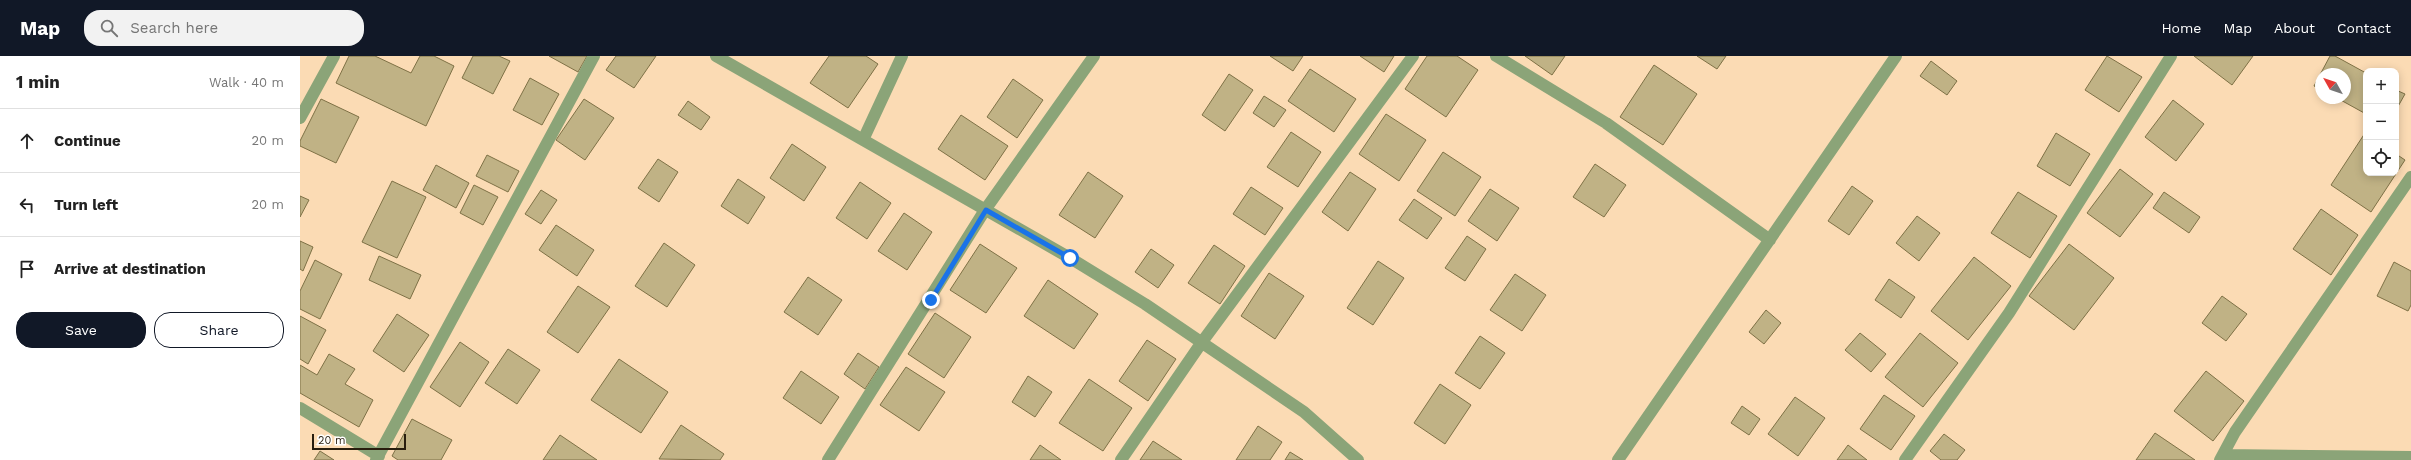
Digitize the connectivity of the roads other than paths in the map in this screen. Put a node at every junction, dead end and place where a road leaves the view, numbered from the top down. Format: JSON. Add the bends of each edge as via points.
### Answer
{"nodes":[{"id":1,"x":334,"y":56,"type":"edge"},
{"id":2,"x":594,"y":56,"type":"edge"},
{"id":3,"x":716,"y":56,"type":"edge"},
{"id":4,"x":902,"y":56,"type":"edge"},
{"id":5,"x":1094,"y":56,"type":"edge"},
{"id":6,"x":1413,"y":56,"type":"edge"},
{"id":7,"x":1496,"y":56,"type":"edge"},
{"id":8,"x":1896,"y":56,"type":"edge"},
{"id":9,"x":2171,"y":56,"type":"edge"},
{"id":10,"x":300,"y":118,"type":"edge"},
{"id":11,"x":863,"y":140,"type":"junction"},
{"id":12,"x":2411,"y":177,"type":"edge"},
{"id":13,"x":986,"y":210,"type":"junction"},
{"id":14,"x":1770,"y":240,"type":"junction"},
{"id":15,"x":1202,"y":342,"type":"junction"},
{"id":16,"x":300,"y":408,"type":"edge"},
{"id":17,"x":2221,"y":457,"type":"edge"},
{"id":18,"x":2411,"y":457,"type":"edge"},
{"id":19,"x":378,"y":458,"type":"edge"},
{"id":20,"x":828,"y":460,"type":"edge"},
{"id":21,"x":1121,"y":460,"type":"edge"},
{"id":22,"x":1358,"y":460,"type":"edge"},
{"id":23,"x":1618,"y":460,"type":"edge"},
{"id":24,"x":1905,"y":460,"type":"edge"}],
"edges":[{"from":1,"to":10,"type":"street"},
{"from":2,"to":19,"type":"street"},
{"from":3,"to":11,"type":"street"},
{"from":4,"to":11,"type":"street"},
{"from":5,"to":13,"type":"street"},
{"from":6,"to":15,"type":"street"},
{"from":7,"to":14,"type":"street","via":[[1606,123]]},
{"from":8,"to":14,"type":"street"},
{"from":9,"to":24,"type":"street","via":[[2009,313]]},
{"from":11,"to":13,"type":"street"},
{"from":12,"to":17,"type":"street","via":[[2235,432]]},
{"from":13,"to":15,"type":"street","via":[[1070,258]]},
{"from":13,"to":20,"type":"street"},
{"from":14,"to":23,"type":"street"},
{"from":15,"to":21,"type":"street"},
{"from":15,"to":22,"type":"street","via":[[1304,412]]},
{"from":16,"to":19,"type":"street"},
{"from":17,"to":18,"type":"street"}]}
